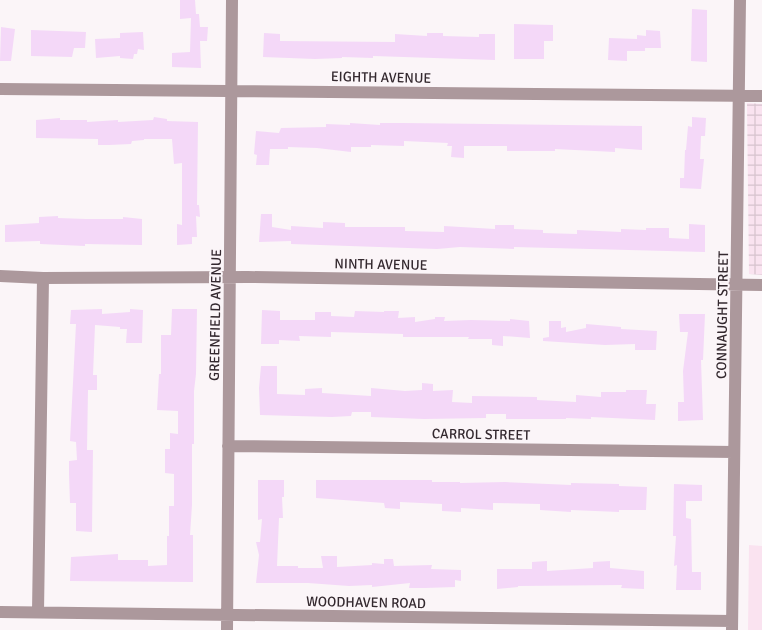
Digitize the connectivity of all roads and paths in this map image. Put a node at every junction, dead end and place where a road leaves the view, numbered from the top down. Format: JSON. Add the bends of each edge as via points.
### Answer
{"nodes":[{"id":1,"x":232,"y":0,"type":"edge"},
{"id":2,"x":740,"y":0,"type":"edge"},
{"id":3,"x":0,"y":88,"type":"edge"},
{"id":4,"x":232,"y":91,"type":"junction"},
{"id":5,"x":740,"y":96,"type":"junction"},
{"id":6,"x":762,"y":96,"type":"edge"},
{"id":7,"x":0,"y":276,"type":"edge"},
{"id":8,"x":230,"y":277,"type":"junction"},
{"id":9,"x":43,"y":278,"type":"junction"},
{"id":10,"x":737,"y":285,"type":"junction"},
{"id":11,"x":762,"y":285,"type":"edge"},
{"id":12,"x":228,"y":446,"type":"junction"},
{"id":13,"x":734,"y":452,"type":"junction"},
{"id":14,"x":0,"y":612,"type":"edge"},
{"id":15,"x":38,"y":612,"type":"junction"},
{"id":16,"x":227,"y":615,"type":"junction"},
{"id":17,"x":732,"y":625,"type":"edge"},
{"id":18,"x":227,"y":630,"type":"edge"}],
"edges":[{"from":1,"to":4,"type":"street","name":"GREENFIELD AVENUE"},
{"from":2,"to":5,"type":"street","name":"CONNAUGHT STREET"},
{"from":3,"to":4,"type":"street","name":"EIGHTH AVENUE"},
{"from":4,"to":5,"type":"street","name":"EIGHTH AVENUE"},
{"from":4,"to":8,"type":"street","name":"GREENFIELD AVENUE"},
{"from":5,"to":6,"type":"street","name":"EIGHTH AVENUE"},
{"from":5,"to":10,"type":"street","name":"CONNAUGHT STREET"},
{"from":7,"to":9,"type":"street","name":"NINTH AVENUE"},
{"from":8,"to":9,"type":"street","name":"NINTH AVENUE"},
{"from":8,"to":10,"type":"street","name":"NINTH AVENUE"},
{"from":8,"to":12,"type":"street","name":"GREENFIELD AVENUE"},
{"from":9,"to":15,"type":"street"},
{"from":10,"to":11,"type":"street","name":"NINTH AVENUE"},
{"from":10,"to":13,"type":"street","name":"CONNAUGHT STREET"},
{"from":12,"to":13,"type":"street","name":"CARROL STREET"},
{"from":12,"to":16,"type":"street","name":"GREENFIELD AVENUE"},
{"from":13,"to":17,"type":"street","name":"CONNAUGHT STREET"},
{"from":14,"to":15,"type":"street","name":"WOODHAVEN ROAD"},
{"from":15,"to":16,"type":"street","name":"WOODHAVEN ROAD"},
{"from":16,"to":17,"type":"street","name":"WOODHAVEN ROAD"},
{"from":16,"to":18,"type":"street","name":"GREENFIELD AVENUE"}]}
